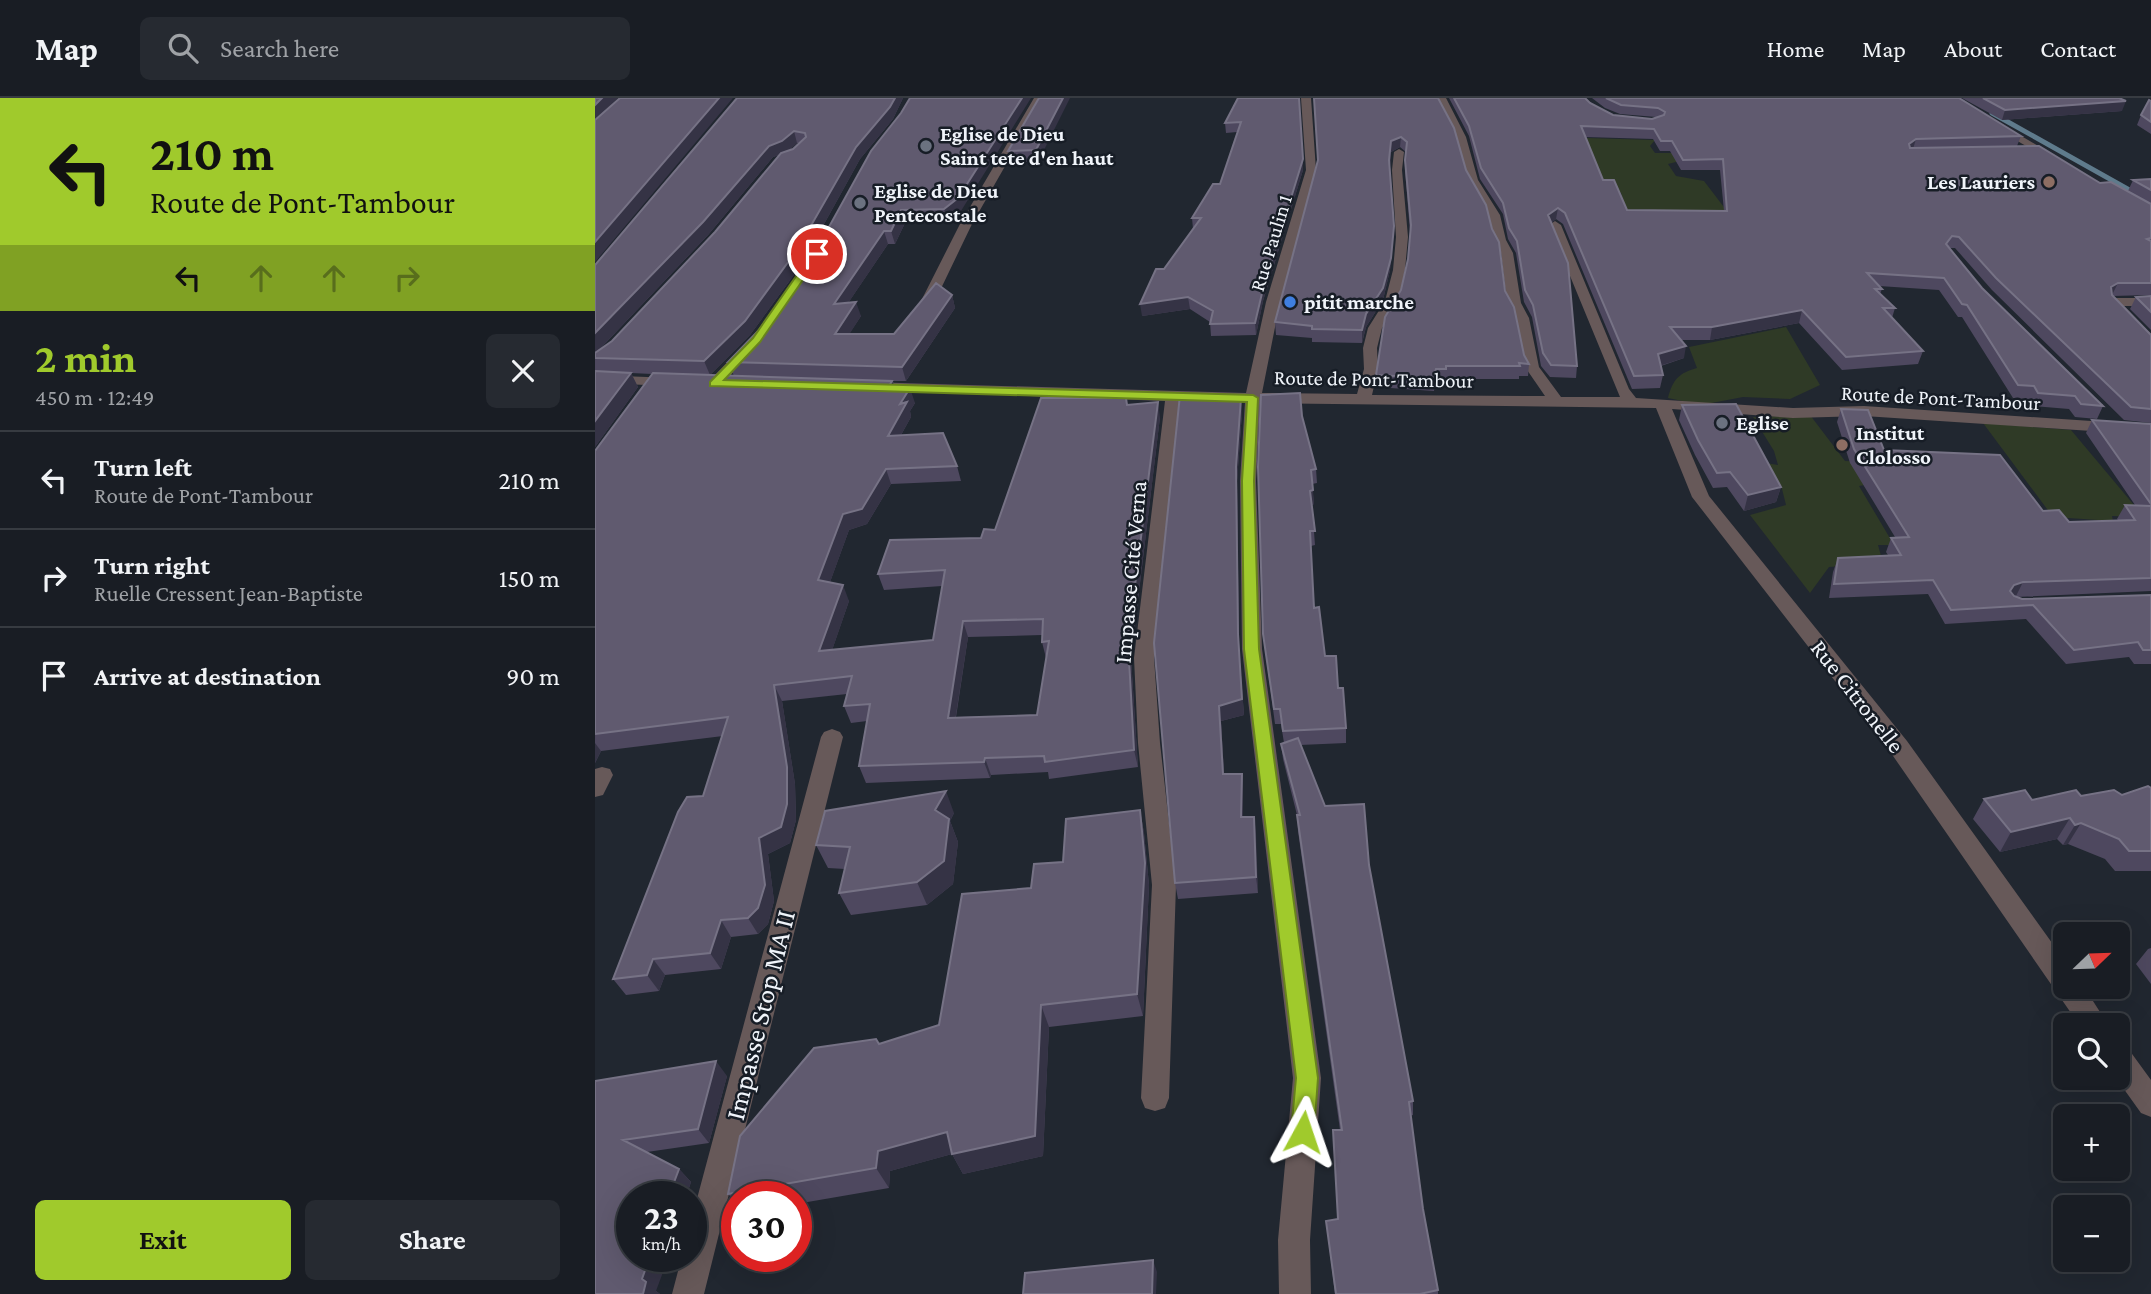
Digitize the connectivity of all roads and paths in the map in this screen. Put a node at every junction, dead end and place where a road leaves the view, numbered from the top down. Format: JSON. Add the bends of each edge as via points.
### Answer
{"nodes":[{"id":1,"x":1039,"y":98,"type":"edge"},
{"id":2,"x":1306,"y":98,"type":"edge"},
{"id":3,"x":1441,"y":98,"type":"edge"},
{"id":4,"x":1950,"y":98,"type":"edge"},
{"id":5,"x":2041,"y":151,"type":"junction"},
{"id":6,"x":1399,"y":152,"type":"edge"},
{"id":7,"x":2022,"y":152,"type":"edge"},
{"id":8,"x":2071,"y":168,"type":"edge"},
{"id":9,"x":1555,"y":225,"type":"edge"},
{"id":10,"x":928,"y":301,"type":"edge"},
{"id":11,"x":2151,"y":302,"type":"edge"},
{"id":12,"x":757,"y":340,"type":"edge"},
{"id":13,"x":2151,"y":342,"type":"edge"},
{"id":14,"x":595,"y":379,"type":"edge"},
{"id":15,"x":702,"y":383,"type":"junction"},
{"id":16,"x":742,"y":384,"type":"edge"},
{"id":17,"x":849,"y":385,"type":"edge"},
{"id":18,"x":1173,"y":397,"type":"junction"},
{"id":19,"x":1253,"y":398,"type":"junction"},
{"id":20,"x":1363,"y":399,"type":"junction"},
{"id":21,"x":1556,"y":401,"type":"junction"},
{"id":22,"x":1631,"y":402,"type":"junction"},
{"id":23,"x":1663,"y":406,"type":"junction"},
{"id":24,"x":2102,"y":411,"type":"edge"},
{"id":25,"x":2121,"y":430,"type":"junction"},
{"id":26,"x":2151,"y":430,"type":"edge"},
{"id":27,"x":832,"y":737,"type":"dead end"},
{"id":28,"x":2053,"y":965,"type":"edge"},
{"id":29,"x":2130,"y":1074,"type":"edge"},
{"id":30,"x":1154,"y":1098,"type":"dead end"},
{"id":31,"x":2151,"y":1103,"type":"edge"},
{"id":32,"x":688,"y":1294,"type":"edge"},
{"id":33,"x":1295,"y":1294,"type":"edge"}],
"edges":[{"from":1,"to":10,"type":"street","via":[[966,224]]},
{"from":2,"to":19,"type":"street","name":"Rue Paulin 1","via":[[1311,170],[1273,302]]},
{"from":3,"to":21,"type":"street","via":[[1461,136],[1473,180],[1495,215],[1532,367]]},
{"from":4,"to":5,"type":"street"},
{"from":5,"to":7,"type":"street"},
{"from":5,"to":8,"type":"street"},
{"from":6,"to":20,"type":"street","via":[[1399,270],[1392,300],[1375,328]]},
{"from":9,"to":22,"type":"street"},
{"from":11,"to":13,"type":"street","via":[[2113,302]]},
{"from":12,"to":15,"type":"street"},
{"from":14,"to":15,"type":"street","via":[[650,387]]},
{"from":15,"to":16,"type":"street"},
{"from":17,"to":18,"type":"street","name":"Route de Pont-Tambour"},
{"from":18,"to":19,"type":"street","name":"Route de Pont-Tambour"},
{"from":18,"to":30,"type":"street","name":"Impasse Cité Verna","via":[[1144,658],[1164,885]]},
{"from":19,"to":20,"type":"street","name":"Route de Pont-Tambour"},
{"from":19,"to":33,"type":"street","name":"Rue Paulin 1","via":[[1248,481],[1252,649],[1307,1078],[1294,1240]]},
{"from":20,"to":21,"type":"street","name":"Route de Pont-Tambour"},
{"from":21,"to":22,"type":"street","name":"Route de Pont-Tambour"},
{"from":22,"to":23,"type":"street","name":"Route de Pont-Tambour"},
{"from":23,"to":25,"type":"street","name":"Route de Pont-Tambour","via":[[1793,413],[1864,411]]},
{"from":23,"to":28,"type":"street","name":"Rue Citronelle","via":[[1701,497],[1899,747]]},
{"from":24,"to":25,"type":"street"},
{"from":25,"to":26,"type":"street","name":"Route de Pont-Tambour"},
{"from":27,"to":32,"type":"street","name":"Impasse Stop MA II"},
{"from":29,"to":31,"type":"street"}]}
